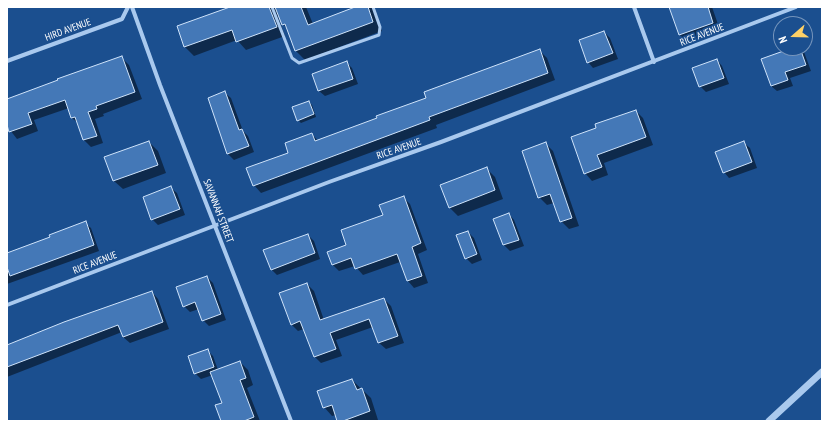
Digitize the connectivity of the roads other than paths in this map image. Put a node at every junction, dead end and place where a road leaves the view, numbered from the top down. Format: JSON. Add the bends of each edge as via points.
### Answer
{"nodes":[{"id":1,"x":128,"y":7,"type":"edge"},
{"id":2,"x":132,"y":7,"type":"edge"},
{"id":3,"x":272,"y":7,"type":"edge"},
{"id":4,"x":373,"y":7,"type":"edge"},
{"id":5,"x":634,"y":7,"type":"edge"},
{"id":6,"x":796,"y":7,"type":"edge"},
{"id":7,"x":7,"y":61,"type":"edge"},
{"id":8,"x":654,"y":62,"type":"junction"},
{"id":9,"x":215,"y":225,"type":"junction"},
{"id":10,"x":7,"y":305,"type":"edge"},
{"id":11,"x":822,"y":372,"type":"edge"},
{"id":12,"x":291,"y":421,"type":"edge"},
{"id":13,"x":769,"y":421,"type":"edge"}],
"edges":[{"from":1,"to":7,"type":"street","name":"HIRD AVENUE","via":[[122,19]]},
{"from":2,"to":9,"type":"street","name":"SAVANNAH STREET"},
{"from":3,"to":4,"type":"lane","via":[[292,58],[299,63],[379,35],[380,27]]},
{"from":5,"to":8,"type":"street"},
{"from":6,"to":8,"type":"street","name":"RICE AVENUE"},
{"from":8,"to":9,"type":"street","name":"RICE AVENUE"},
{"from":9,"to":10,"type":"street","name":"RICE AVENUE"},
{"from":9,"to":12,"type":"street","name":"SAVANNAH STREET"},
{"from":11,"to":13,"type":"street"}]}
